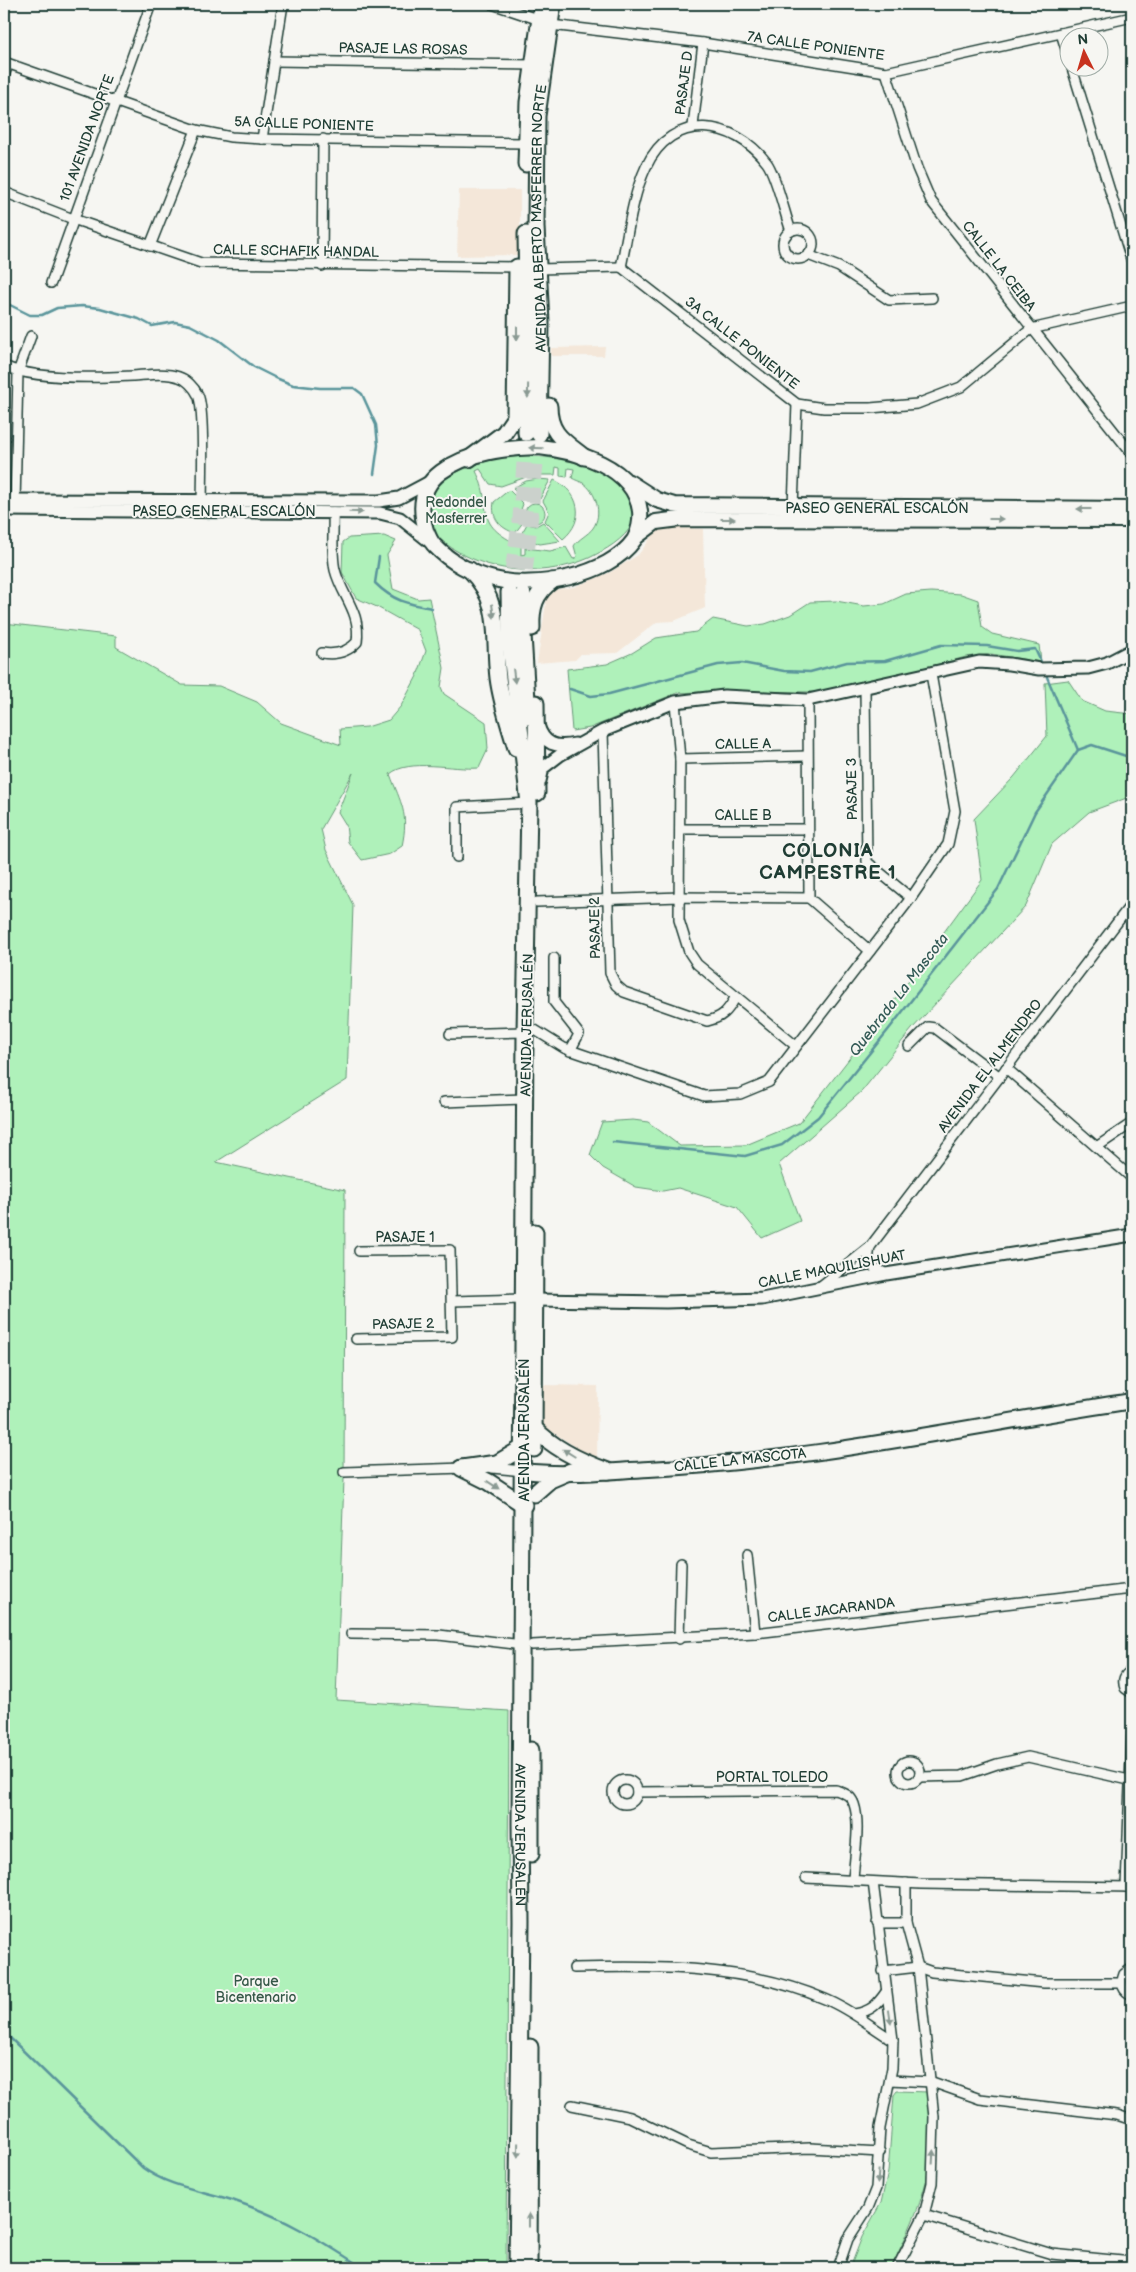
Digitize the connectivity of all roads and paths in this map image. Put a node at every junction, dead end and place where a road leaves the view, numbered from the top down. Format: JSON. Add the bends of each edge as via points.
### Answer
{"nodes":[{"id":1,"x":151,"y":4,"type":"edge"},
{"id":2,"x":283,"y":4,"type":"edge"},
{"id":3,"x":492,"y":4,"type":"edge"},
{"id":4,"x":542,"y":4,"type":"edge"},
{"id":5,"x":554,"y":4,"type":"edge"},
{"id":6,"x":1132,"y":17,"type":"edge"},
{"id":7,"x":545,"y":22,"type":"junction"},
{"id":8,"x":1083,"y":28,"type":"edge"},
{"id":9,"x":1058,"y":34,"type":"edge"},
{"id":10,"x":703,"y":44,"type":"junction"},
{"id":11,"x":274,"y":61,"type":"junction"},
{"id":12,"x":6,"y":63,"type":"edge"},
{"id":13,"x":532,"y":65,"type":"junction"},
{"id":14,"x":886,"y":72,"type":"junction"},
{"id":15,"x":4,"y":76,"type":"edge"},
{"id":16,"x":1075,"y":78,"type":"edge"},
{"id":17,"x":115,"y":102,"type":"junction"},
{"id":18,"x":693,"y":126,"type":"junction"},
{"id":19,"x":196,"y":130,"type":"junction"},
{"id":20,"x":262,"y":139,"type":"junction"},
{"id":21,"x":323,"y":140,"type":"junction"},
{"id":22,"x":526,"y":143,"type":"junction"},
{"id":23,"x":4,"y":192,"type":"edge"},
{"id":24,"x":73,"y":219,"type":"junction"},
{"id":25,"x":791,"y":231,"type":"junction"},
{"id":26,"x":150,"y":246,"type":"junction"},
{"id":27,"x":808,"y":256,"type":"junction"},
{"id":28,"x":1132,"y":262,"type":"edge"},
{"id":29,"x":322,"y":266,"type":"junction"},
{"id":30,"x":527,"y":267,"type":"junction"},
{"id":31,"x":620,"y":267,"type":"junction"},
{"id":32,"x":51,"y":283,"type":"dead end"},
{"id":33,"x":932,"y":298,"type":"dead end"},
{"id":34,"x":1132,"y":306,"type":"edge"},
{"id":35,"x":1031,"y":328,"type":"junction"},
{"id":36,"x":31,"y":336,"type":"dead end"},
{"id":37,"x":4,"y":366,"type":"edge"},
{"id":38,"x":18,"y":372,"type":"junction"},
{"id":39,"x":797,"y":404,"type":"junction"},
{"id":40,"x":533,"y":434,"type":"tunnel mouth"},
{"id":41,"x":1132,"y":454,"type":"edge"},
{"id":42,"x":584,"y":457,"type":"junction"},
{"id":43,"x":469,"y":458,"type":"junction"},
{"id":44,"x":431,"y":481,"type":"junction"},
{"id":45,"x":627,"y":481,"type":"junction"},
{"id":46,"x":10,"y":505,"type":"edge"},
{"id":47,"x":202,"y":506,"type":"junction"},
{"id":48,"x":793,"y":507,"type":"junction"},
{"id":49,"x":1132,"y":509,"type":"edge"},
{"id":50,"x":333,"y":512,"type":"junction"},
{"id":51,"x":1132,"y":520,"type":"edge"},
{"id":52,"x":635,"y":538,"type":"junction"},
{"id":53,"x":433,"y":545,"type":"junction"},
{"id":54,"x":470,"y":570,"type":"junction"},
{"id":55,"x":552,"y":581,"type":"junction"},
{"id":56,"x":1132,"y":650,"type":"edge"},
{"id":57,"x":322,"y":653,"type":"dead end"},
{"id":58,"x":931,"y":674,"type":"junction"},
{"id":59,"x":864,"y":689,"type":"junction"},
{"id":60,"x":808,"y":700,"type":"junction"},
{"id":61,"x":675,"y":702,"type":"junction"},
{"id":62,"x":536,"y":717,"type":"junction"},
{"id":63,"x":603,"y":731,"type":"junction"},
{"id":64,"x":582,"y":743,"type":"junction"},
{"id":65,"x":807,"y":756,"type":"junction"},
{"id":66,"x":680,"y":759,"type":"junction"},
{"id":67,"x":528,"y":785,"type":"junction"},
{"id":68,"x":533,"y":801,"type":"junction"},
{"id":69,"x":680,"y":829,"type":"junction"},
{"id":70,"x":807,"y":829,"type":"junction"},
{"id":71,"x":457,"y":857,"type":"dead end"},
{"id":72,"x":680,"y":897,"type":"junction"},
{"id":73,"x":809,"y":898,"type":"junction"},
{"id":74,"x":911,"y":898,"type":"junction"},
{"id":75,"x":608,"y":900,"type":"junction"},
{"id":76,"x":537,"y":902,"type":"junction"},
{"id":77,"x":1132,"y":903,"type":"edge"},
{"id":78,"x":870,"y":951,"type":"junction"},
{"id":79,"x":554,"y":958,"type":"dead end"},
{"id":80,"x":735,"y":998,"type":"junction"},
{"id":81,"x":530,"y":1031,"type":"junction"},
{"id":82,"x":450,"y":1034,"type":"dead end"},
{"id":83,"x":796,"y":1046,"type":"junction"},
{"id":84,"x":909,"y":1046,"type":"dead end"},
{"id":85,"x":570,"y":1051,"type":"junction"},
{"id":86,"x":1006,"y":1068,"type":"junction"},
{"id":87,"x":1000,"y":1077,"type":"junction"},
{"id":88,"x":525,"y":1100,"type":"junction"},
{"id":89,"x":444,"y":1102,"type":"dead end"},
{"id":90,"x":1132,"y":1123,"type":"edge"},
{"id":91,"x":1098,"y":1146,"type":"junction"},
{"id":92,"x":1132,"y":1178,"type":"edge"},
{"id":93,"x":1132,"y":1235,"type":"edge"},
{"id":94,"x":870,"y":1246,"type":"junction"},
{"id":95,"x":359,"y":1250,"type":"dead end"},
{"id":96,"x":886,"y":1274,"type":"junction"},
{"id":97,"x":822,"y":1285,"type":"junction"},
{"id":98,"x":529,"y":1299,"type":"junction"},
{"id":99,"x":452,"y":1301,"type":"junction"},
{"id":100,"x":356,"y":1339,"type":"dead end"},
{"id":101,"x":1132,"y":1401,"type":"edge"},
{"id":102,"x":534,"y":1428,"type":"junction"},
{"id":103,"x":524,"y":1447,"type":"junction"},
{"id":104,"x":461,"y":1468,"type":"junction"},
{"id":105,"x":529,"y":1471,"type":"junction"},
{"id":106,"x":571,"y":1471,"type":"junction"},
{"id":107,"x":608,"y":1471,"type":"junction"},
{"id":108,"x":344,"y":1472,"type":"dead end"},
{"id":109,"x":529,"y":1500,"type":"junction"},
{"id":110,"x":747,"y":1555,"type":"dead end"},
{"id":111,"x":681,"y":1564,"type":"dead end"},
{"id":112,"x":1132,"y":1589,"type":"edge"},
{"id":113,"x":755,"y":1633,"type":"junction"},
{"id":114,"x":351,"y":1634,"type":"dead end"},
{"id":115,"x":679,"y":1639,"type":"junction"},
{"id":116,"x":527,"y":1645,"type":"junction"},
{"id":117,"x":1132,"y":1671,"type":"edge"},
{"id":118,"x":1132,"y":1693,"type":"edge"},
{"id":119,"x":1132,"y":1734,"type":"edge"},
{"id":120,"x":919,"y":1777,"type":"dead end"},
{"id":121,"x":1129,"y":1780,"type":"junction"},
{"id":122,"x":637,"y":1792,"type":"dead end"},
{"id":123,"x":806,"y":1878,"type":"dead end"},
{"id":124,"x":852,"y":1880,"type":"junction"},
{"id":125,"x":873,"y":1882,"type":"junction"},
{"id":126,"x":906,"y":1883,"type":"junction"},
{"id":127,"x":1129,"y":1887,"type":"edge"},
{"id":128,"x":877,"y":1923,"type":"junction"},
{"id":129,"x":906,"y":1923,"type":"junction"},
{"id":130,"x":918,"y":1967,"type":"junction"},
{"id":131,"x":574,"y":1968,"type":"dead end"},
{"id":132,"x":1132,"y":1968,"type":"edge"},
{"id":133,"x":883,"y":1971,"type":"junction"},
{"id":134,"x":1122,"y":1983,"type":"junction"},
{"id":135,"x":886,"y":1992,"type":"junction"},
{"id":136,"x":1132,"y":1995,"type":"edge"},
{"id":137,"x":855,"y":2014,"type":"junction"},
{"id":138,"x":893,"y":2040,"type":"junction"},
{"id":139,"x":890,"y":2080,"type":"junction"},
{"id":140,"x":932,"y":2082,"type":"junction"},
{"id":141,"x":572,"y":2105,"type":"dead end"},
{"id":142,"x":1132,"y":2120,"type":"edge"},
{"id":143,"x":880,"y":2152,"type":"junction"},
{"id":144,"x":924,"y":2215,"type":"junction"},
{"id":145,"x":1132,"y":2262,"type":"edge"},
{"id":146,"x":516,"y":2268,"type":"edge"},
{"id":147,"x":529,"y":2268,"type":"edge"},
{"id":148,"x":838,"y":2268,"type":"edge"},
{"id":149,"x":897,"y":2268,"type":"edge"}],
"edges":[{"from":1,"to":17,"type":"street","name":"101 AVENIDA NORTE"},
{"from":2,"to":11,"type":"street"},
{"from":3,"to":7,"type":"street","name":"7A CALLE PONIENTE"},
{"from":4,"to":7,"type":"main road","name":"AVENIDA ALBERTO MASFERRER NORTE"},
{"from":5,"to":7,"type":"main road","name":"AVENIDA ALBERTO MASFERRER NORTE"},
{"from":6,"to":8,"type":"street","name":"7A CALLE PONIENTE"},
{"from":7,"to":10,"type":"street","name":"7A CALLE PONIENTE"},
{"from":7,"to":13,"type":"main road","name":"AVENIDA ALBERTO MASFERRER NORTE"},
{"from":7,"to":30,"type":"main road","name":"AVENIDA ALBERTO MASFERRER NORTE"},
{"from":9,"to":14,"type":"street","name":"7A CALLE PONIENTE"},
{"from":10,"to":14,"type":"street","name":"7A CALLE PONIENTE"},
{"from":10,"to":18,"type":"street","name":"PASAJE D"},
{"from":11,"to":13,"type":"street","name":"PASAJE LAS ROSAS"},
{"from":11,"to":20,"type":"street"},
{"from":12,"to":15,"type":"street"},
{"from":12,"to":17,"type":"street","name":"5A CALLE PONIENTE"},
{"from":13,"to":22,"type":"main road","name":"AVENIDA ALBERTO MASFERRER NORTE"},
{"from":14,"to":35,"type":"street","name":"CALLE LA CEIBA","via":[[931,201]]},
{"from":16,"to":28,"type":"street"},
{"from":17,"to":19,"type":"street","name":"5A CALLE PONIENTE"},
{"from":17,"to":24,"type":"street","name":"101 AVENIDA NORTE"},
{"from":18,"to":25,"type":"street","via":[[719,128],[734,135],[752,147],[768,164]]},
{"from":18,"to":31,"type":"street","via":[[672,137],[646,166]]},
{"from":19,"to":20,"type":"street","name":"5A CALLE PONIENTE"},
{"from":19,"to":26,"type":"street"},
{"from":20,"to":21,"type":"street","name":"5A CALLE PONIENTE"},
{"from":21,"to":22,"type":"street","name":"5A CALLE PONIENTE"},
{"from":21,"to":29,"type":"street"},
{"from":22,"to":30,"type":"main road","name":"AVENIDA ALBERTO MASFERRER NORTE"},
{"from":23,"to":24,"type":"street"},
{"from":24,"to":26,"type":"street","name":"CALLE SCHAFIK HANDAL"},
{"from":24,"to":32,"type":"street","name":"101 AVENIDA NORTE"},
{"from":25,"to":27,"type":"street","via":[[800,229],[812,237],[813,247]]},
{"from":25,"to":27,"type":"street","via":[[783,243],[786,253],[794,258]]},
{"from":26,"to":29,"type":"street","name":"CALLE SCHAFIK HANDAL","via":[[186,260],[209,264]]},
{"from":27,"to":33,"type":"street","via":[[839,267],[889,300]]},
{"from":29,"to":30,"type":"street","name":"CALLE SCHAFIK HANDAL"},
{"from":30,"to":31,"type":"street","name":"CALLE SCHAFIK HANDAL"},
{"from":30,"to":40,"type":"main road","name":"AVENIDA ALBERTO MASFERRER NORTE","via":[[541,322]]},
{"from":30,"to":42,"type":"main road","via":[[545,278],[549,424],[560,438]]},
{"from":30,"to":43,"type":"main road","one_way":true,"via":[[515,417],[504,433]]},
{"from":31,"to":39,"type":"street","name":"3A CALLE PONIENTE"},
{"from":34,"to":35,"type":"street","name":"3A CALLE PONIENTE"},
{"from":35,"to":39,"type":"street","name":"3A CALLE PONIENTE","via":[[961,387],[917,404],[870,408],[824,408]]},
{"from":35,"to":41,"type":"street","name":"CALLE LA CEIBA"},
{"from":36,"to":38,"type":"street"},
{"from":37,"to":38,"type":"street"},
{"from":38,"to":46,"type":"street"},
{"from":38,"to":47,"type":"street","via":[[78,376],[170,374],[189,383],[198,395],[201,412]]},
{"from":39,"to":48,"type":"street"},
{"from":42,"to":43,"type":"main road","name":"PASEO GENERAL ESCALÓN","one_way":true,"via":[[538,447],[500,450]]},
{"from":42,"to":45,"type":"main road","name":"PASEO GENERAL ESCALÓN"},
{"from":43,"to":44,"type":"main road","name":"PASEO GENERAL ESCALÓN","via":[[449,467]]},
{"from":44,"to":47,"type":"street","name":"PASEO GENERAL ESCALÓN","via":[[399,498],[380,502]]},
{"from":44,"to":53,"type":"main road","via":[[424,492],[421,511]]},
{"from":45,"to":48,"type":"main road","name":"PASEO GENERAL ESCALÓN","via":[[657,500],[674,505]]},
{"from":45,"to":52,"type":"main road","via":[[637,497],[641,516]]},
{"from":46,"to":47,"type":"street","name":"PASEO GENERAL ESCALÓN"},
{"from":47,"to":50,"type":"street","name":"PASEO GENERAL ESCALÓN"},
{"from":49,"to":48,"type":"main road","name":"PASEO GENERAL ESCALÓN","one_way":true},
{"from":50,"to":53,"type":"street","name":"PASEO GENERAL ESCALÓN","one_way":true,"via":[[397,516]]},
{"from":50,"to":57,"type":"street","via":[[336,572],[356,615],[358,635],[357,642],[349,650]]},
{"from":52,"to":51,"type":"main road","name":"PASEO GENERAL ESCALÓN","one_way":true,"via":[[656,522],[672,519]]},
{"from":52,"to":55,"type":"main road","name":"PASEO GENERAL ESCALÓN","via":[[616,557],[584,572]]},
{"from":53,"to":54,"type":"main road","name":"PASEO GENERAL ESCALÓN"},
{"from":54,"to":55,"type":"main road","name":"PASEO GENERAL ESCALÓN","via":[[494,579],[521,583]]},
{"from":54,"to":67,"type":"main road","one_way":true,"via":[[483,583],[493,608],[503,707]]},
{"from":55,"to":62,"type":"main road","via":[[538,593],[532,612]]},
{"from":56,"to":58,"type":"street","via":[[1107,663],[1088,668],[1039,669],[979,662]]},
{"from":58,"to":59,"type":"street"},
{"from":58,"to":74,"type":"street","via":[[955,811],[948,844]]},
{"from":59,"to":60,"type":"street"},
{"from":59,"to":74,"type":"street","name":"PASAJE 3","via":[[867,862]]},
{"from":60,"to":61,"type":"street","via":[[724,696]]},
{"from":60,"to":65,"type":"street"},
{"from":61,"to":63,"type":"street"},
{"from":61,"to":66,"type":"street"},
{"from":62,"to":64,"type":"street","via":[[541,735],[549,743],[562,746]]},
{"from":62,"to":68,"type":"main road"},
{"from":63,"to":64,"type":"street"},
{"from":63,"to":75,"type":"street","name":"PASAJE 2"},
{"from":64,"to":68,"type":"street","via":[[543,768]]},
{"from":65,"to":66,"type":"street","name":"CALLE A"},
{"from":65,"to":70,"type":"street"},
{"from":66,"to":69,"type":"street"},
{"from":67,"to":68,"type":"main road","name":"AVENIDA JERUSALÉN"},
{"from":68,"to":67,"type":"main road","name":"AVENIDA JERUSALÉN","one_way":true,"via":[[522,618],[516,593],[510,645]]},
{"from":68,"to":71,"type":"street","via":[[458,807]]},
{"from":68,"to":76,"type":"main road","name":"AVENIDA JERUSALÉN"},
{"from":68,"to":81,"type":"main road","name":"AVENIDA JERUSALÉN"},
{"from":69,"to":70,"type":"street","name":"CALLE B"},
{"from":69,"to":72,"type":"street"},
{"from":70,"to":73,"type":"street"},
{"from":72,"to":73,"type":"street"},
{"from":72,"to":75,"type":"street"},
{"from":72,"to":80,"type":"street","via":[[679,920],[689,952],[696,964]]},
{"from":73,"to":78,"type":"street"},
{"from":74,"to":78,"type":"street"},
{"from":75,"to":76,"type":"street"},
{"from":75,"to":80,"type":"street","name":"PASAJE 2","via":[[610,973],[624,992],[707,1020],[727,1012]]},
{"from":76,"to":81,"type":"main road","name":"AVENIDA JERUSALÉN"},
{"from":77,"to":86,"type":"street","name":"AVENIDA EL ALMENDRO"},
{"from":78,"to":83,"type":"street"},
{"from":79,"to":85,"type":"street","via":[[554,1002],[579,1034]]},
{"from":80,"to":83,"type":"street"},
{"from":81,"to":82,"type":"street"},
{"from":81,"to":85,"type":"street"},
{"from":81,"to":88,"type":"main road","name":"AVENIDA JERUSALÉN"},
{"from":81,"to":98,"type":"main road","name":"AVENIDA JERUSALÉN"},
{"from":83,"to":85,"type":"street","via":[[770,1082],[740,1094],[720,1096],[704,1096]]},
{"from":84,"to":87,"type":"street","via":[[928,1027],[936,1028]]},
{"from":86,"to":87,"type":"street","name":"AVENIDA EL ALMENDRO"},
{"from":86,"to":91,"type":"street"},
{"from":87,"to":94,"type":"street","name":"AVENIDA EL ALMENDRO"},
{"from":88,"to":89,"type":"street"},
{"from":88,"to":98,"type":"main road","name":"AVENIDA JERUSALÉN"},
{"from":90,"to":91,"type":"street"},
{"from":91,"to":92,"type":"street"},
{"from":93,"to":96,"type":"street","name":"CALLE MAQUILISHUAT"},
{"from":94,"to":96,"type":"street","via":[[868,1260]]},
{"from":94,"to":97,"type":"street","name":"AVENIDA EL ALMENDRO"},
{"from":95,"to":99,"type":"street","name":"PASAJE 1","via":[[450,1250]]},
{"from":96,"to":97,"type":"street","name":"CALLE MAQUILISHUAT"},
{"from":97,"to":98,"type":"street","name":"CALLE MAQUILISHUAT","via":[[762,1299],[711,1302]]},
{"from":98,"to":99,"type":"street","name":"CALLE MAQUILISHUAT"},
{"from":98,"to":102,"type":"main road","name":"AVENIDA JERUSALÉN"},
{"from":98,"to":103,"type":"main road","name":"AVENIDA JERUSALÉN"},
{"from":99,"to":100,"type":"street","name":"PASAJE 2","via":[[452,1336]]},
{"from":101,"to":107,"type":"main road","name":"CALLE LA MASCOTA","via":[[770,1459],[723,1465]]},
{"from":102,"to":105,"type":"main road","name":"AVENIDA JERUSALÉN"},
{"from":107,"to":102,"type":"main road","one_way":true,"via":[[581,1460]]},
{"from":103,"to":104,"type":"main road","via":[[497,1463]]},
{"from":103,"to":105,"type":"main road","name":"AVENIDA JERUSALÉN"},
{"from":104,"to":105,"type":"street","name":"CALLE LA MASCOTA"},
{"from":104,"to":108,"type":"street","name":"CALLE LA MASCOTA"},
{"from":104,"to":109,"type":"main road","one_way":true},
{"from":105,"to":106,"type":"main road","name":"CALLE LA MASCOTA"},
{"from":105,"to":109,"type":"main road","name":"AVENIDA JERUSALÉN"},
{"from":106,"to":107,"type":"main road","name":"CALLE LA MASCOTA"},
{"from":106,"to":109,"type":"main road","via":[[550,1480]]},
{"from":109,"to":116,"type":"main road","name":"AVENIDA JERUSALÉN"},
{"from":110,"to":113,"type":"street"},
{"from":111,"to":115,"type":"street"},
{"from":112,"to":113,"type":"street","name":"CALLE JACARANDA"},
{"from":113,"to":115,"type":"street","name":"CALLE JACARANDA"},
{"from":114,"to":116,"type":"street","name":"CALLE JACARANDA","via":[[439,1635]]},
{"from":115,"to":116,"type":"street","name":"CALLE JACARANDA"},
{"from":116,"to":146,"type":"main road","name":"AVENIDA JERUSALÉN","one_way":true},
{"from":147,"to":116,"type":"main road","name":"AVENIDA JERUSALÉN","one_way":true},
{"from":117,"to":118,"type":"street","via":[[1124,1680],[1125,1688]]},
{"from":119,"to":121,"type":"street"},
{"from":120,"to":121,"type":"street","via":[[962,1776],[1028,1757]]},
{"from":121,"to":127,"type":"street"},
{"from":122,"to":124,"type":"street","name":"PORTAL TOLEDO","via":[[836,1790],[848,1795],[854,1804],[856,1828]]},
{"from":123,"to":124,"type":"street"},
{"from":124,"to":125,"type":"street"},
{"from":125,"to":126,"type":"street"},
{"from":125,"to":128,"type":"street"},
{"from":126,"to":127,"type":"street"},
{"from":126,"to":129,"type":"street"},
{"from":128,"to":129,"type":"street"},
{"from":128,"to":133,"type":"street"},
{"from":129,"to":130,"type":"street"},
{"from":130,"to":133,"type":"street"},
{"from":130,"to":134,"type":"street","via":[[932,1972],[1044,1983]]},
{"from":130,"to":140,"type":"street"},
{"from":131,"to":137,"type":"street","via":[[642,1966],[716,1970],[755,1976],[826,1999]]},
{"from":132,"to":134,"type":"street","via":[[1124,1974]]},
{"from":133,"to":135,"type":"street"},
{"from":134,"to":136,"type":"street","via":[[1126,1992]]},
{"from":135,"to":137,"type":"street","via":[[867,2012]]},
{"from":135,"to":138,"type":"street","one_way":true},
{"from":137,"to":138,"type":"street"},
{"from":138,"to":139,"type":"street"},
{"from":139,"to":140,"type":"street"},
{"from":139,"to":143,"type":"street","via":[[880,2128]]},
{"from":140,"to":142,"type":"street","via":[[980,2099],[1117,2115]]},
{"from":144,"to":140,"type":"street","one_way":true,"via":[[932,2183]]},
{"from":141,"to":143,"type":"street","via":[[630,2117],[688,2145],[711,2152],[810,2148]]},
{"from":143,"to":148,"type":"street","one_way":true,"via":[[876,2188],[868,2208],[848,2239]]},
{"from":144,"to":145,"type":"street","via":[[1052,2254]]},
{"from":144,"to":149,"type":"street"}]}
